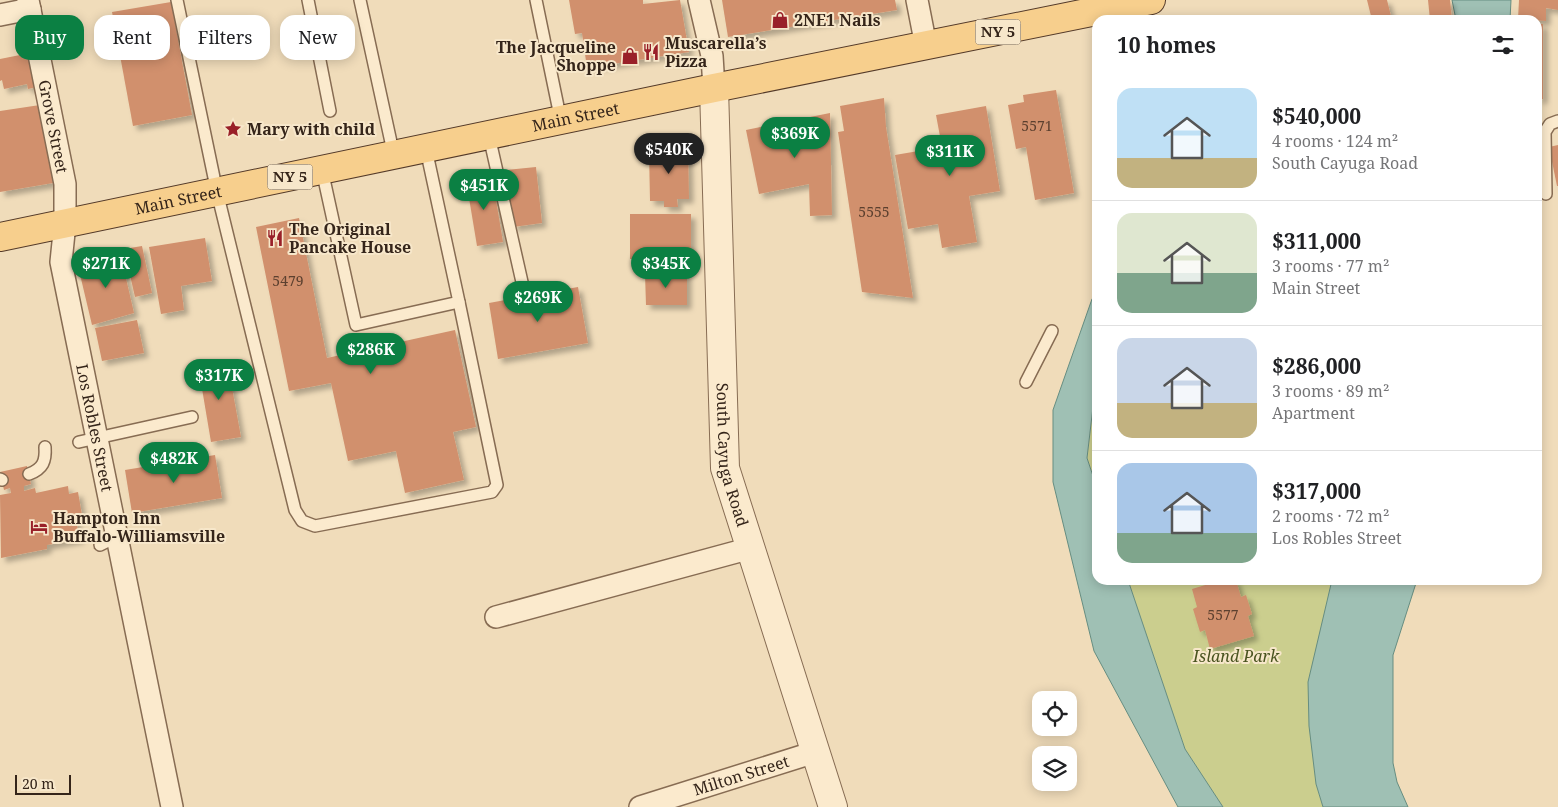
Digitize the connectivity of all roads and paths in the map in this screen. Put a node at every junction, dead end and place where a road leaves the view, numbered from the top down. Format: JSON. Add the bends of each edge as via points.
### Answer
{"nodes":[{"id":1,"x":177,"y":0,"type":"edge"},
{"id":2,"x":308,"y":0,"type":"edge"},
{"id":3,"x":360,"y":0,"type":"edge"},
{"id":4,"x":536,"y":0,"type":"edge"},
{"id":5,"x":699,"y":0,"type":"edge"},
{"id":6,"x":917,"y":0,"type":"edge"},
{"id":7,"x":1151,"y":0,"type":"edge"},
{"id":8,"x":29,"y":4,"type":"edge"},
{"id":9,"x":0,"y":15,"type":"edge"},
{"id":10,"x":926,"y":46,"type":"junction"},
{"id":11,"x":714,"y":88,"type":"junction"},
{"id":12,"x":330,"y":111,"type":"dead end"},
{"id":13,"x":561,"y":121,"type":"junction"},
{"id":14,"x":1558,"y":121,"type":"edge"},
{"id":15,"x":489,"y":136,"type":"junction"},
{"id":16,"x":426,"y":149,"type":"junction"},
{"id":17,"x":394,"y":156,"type":"junction"},
{"id":18,"x":322,"y":170,"type":"junction"},
{"id":19,"x":217,"y":192,"type":"junction"},
{"id":20,"x":1546,"y":194,"type":"dead end"},
{"id":21,"x":65,"y":223,"type":"junction"},
{"id":22,"x":0,"y":237,"type":"edge"},
{"id":23,"x":522,"y":282,"type":"dead end"},
{"id":24,"x":460,"y":302,"type":"junction"},
{"id":25,"x":1052,"y":331,"type":"dead end"},
{"id":26,"x":1026,"y":382,"type":"dead end"},
{"id":27,"x":192,"y":417,"type":"dead end"},
{"id":28,"x":87,"y":439,"type":"junction"},
{"id":29,"x":45,"y":447,"type":"dead end"},
{"id":30,"x":29,"y":474,"type":"dead end"},
{"id":31,"x":751,"y":548,"type":"junction"},
{"id":32,"x":496,"y":617,"type":"dead end"},
{"id":33,"x":815,"y":752,"type":"junction"},
{"id":34,"x":172,"y":807,"type":"edge"},
{"id":35,"x":640,"y":807,"type":"edge"},
{"id":36,"x":833,"y":807,"type":"edge"}],
"edges":[{"from":1,"to":19,"type":"lane"},
{"from":2,"to":12,"type":"lane"},
{"from":3,"to":17,"type":"lane"},
{"from":4,"to":13,"type":"lane"},
{"from":5,"to":11,"type":"street","via":[[712,56]]},
{"from":6,"to":10,"type":"street"},
{"from":7,"to":10,"type":"main road","name":"Main Street","number":"NY 5"},
{"from":8,"to":9,"type":"street"},
{"from":8,"to":21,"type":"street","name":"Grove Street","via":[[65,184]]},
{"from":10,"to":11,"type":"main road","name":"Main Street","number":"NY 5"},
{"from":11,"to":13,"type":"main road","name":"Main Street","number":"NY 5"},
{"from":11,"to":31,"type":"street","name":"South Cayuga Road","via":[[725,468]]},
{"from":13,"to":15,"type":"main road","name":"Main Street","number":"NY 5"},
{"from":14,"to":20,"type":"lane","via":[[1550,124],[1544,132]]},
{"from":15,"to":16,"type":"main road","name":"Main Street","number":"NY 5"},
{"from":15,"to":23,"type":"lane"},
{"from":16,"to":17,"type":"main road","name":"Main Street","number":"NY 5"},
{"from":16,"to":24,"type":"lane"},
{"from":17,"to":18,"type":"main road","name":"Main Street","number":"NY 5"},
{"from":18,"to":19,"type":"main road","name":"Main Street","number":"NY 5"},
{"from":18,"to":24,"type":"lane","via":[[356,325]]},
{"from":19,"to":21,"type":"main road","name":"Main Street","number":"NY 5"},
{"from":19,"to":24,"type":"lane","via":[[295,510],[302,521],[316,526],[492,492],[497,485]]},
{"from":21,"to":22,"type":"main road","name":"Main Street","number":"NY 5"},
{"from":21,"to":28,"type":"street","name":"Los Robles Street","via":[[61,262]]},
{"from":25,"to":26,"type":"lane"},
{"from":27,"to":28,"type":"lane"},
{"from":28,"to":34,"type":"street","name":"Los Robles Street"},
{"from":29,"to":30,"type":"lane","via":[[41,468]]},
{"from":31,"to":32,"type":"street"},
{"from":31,"to":33,"type":"street","name":"South Cayuga Road"},
{"from":33,"to":35,"type":"street","name":"Milton Street"},
{"from":33,"to":36,"type":"street","name":"South Cayuga Road"}]}
